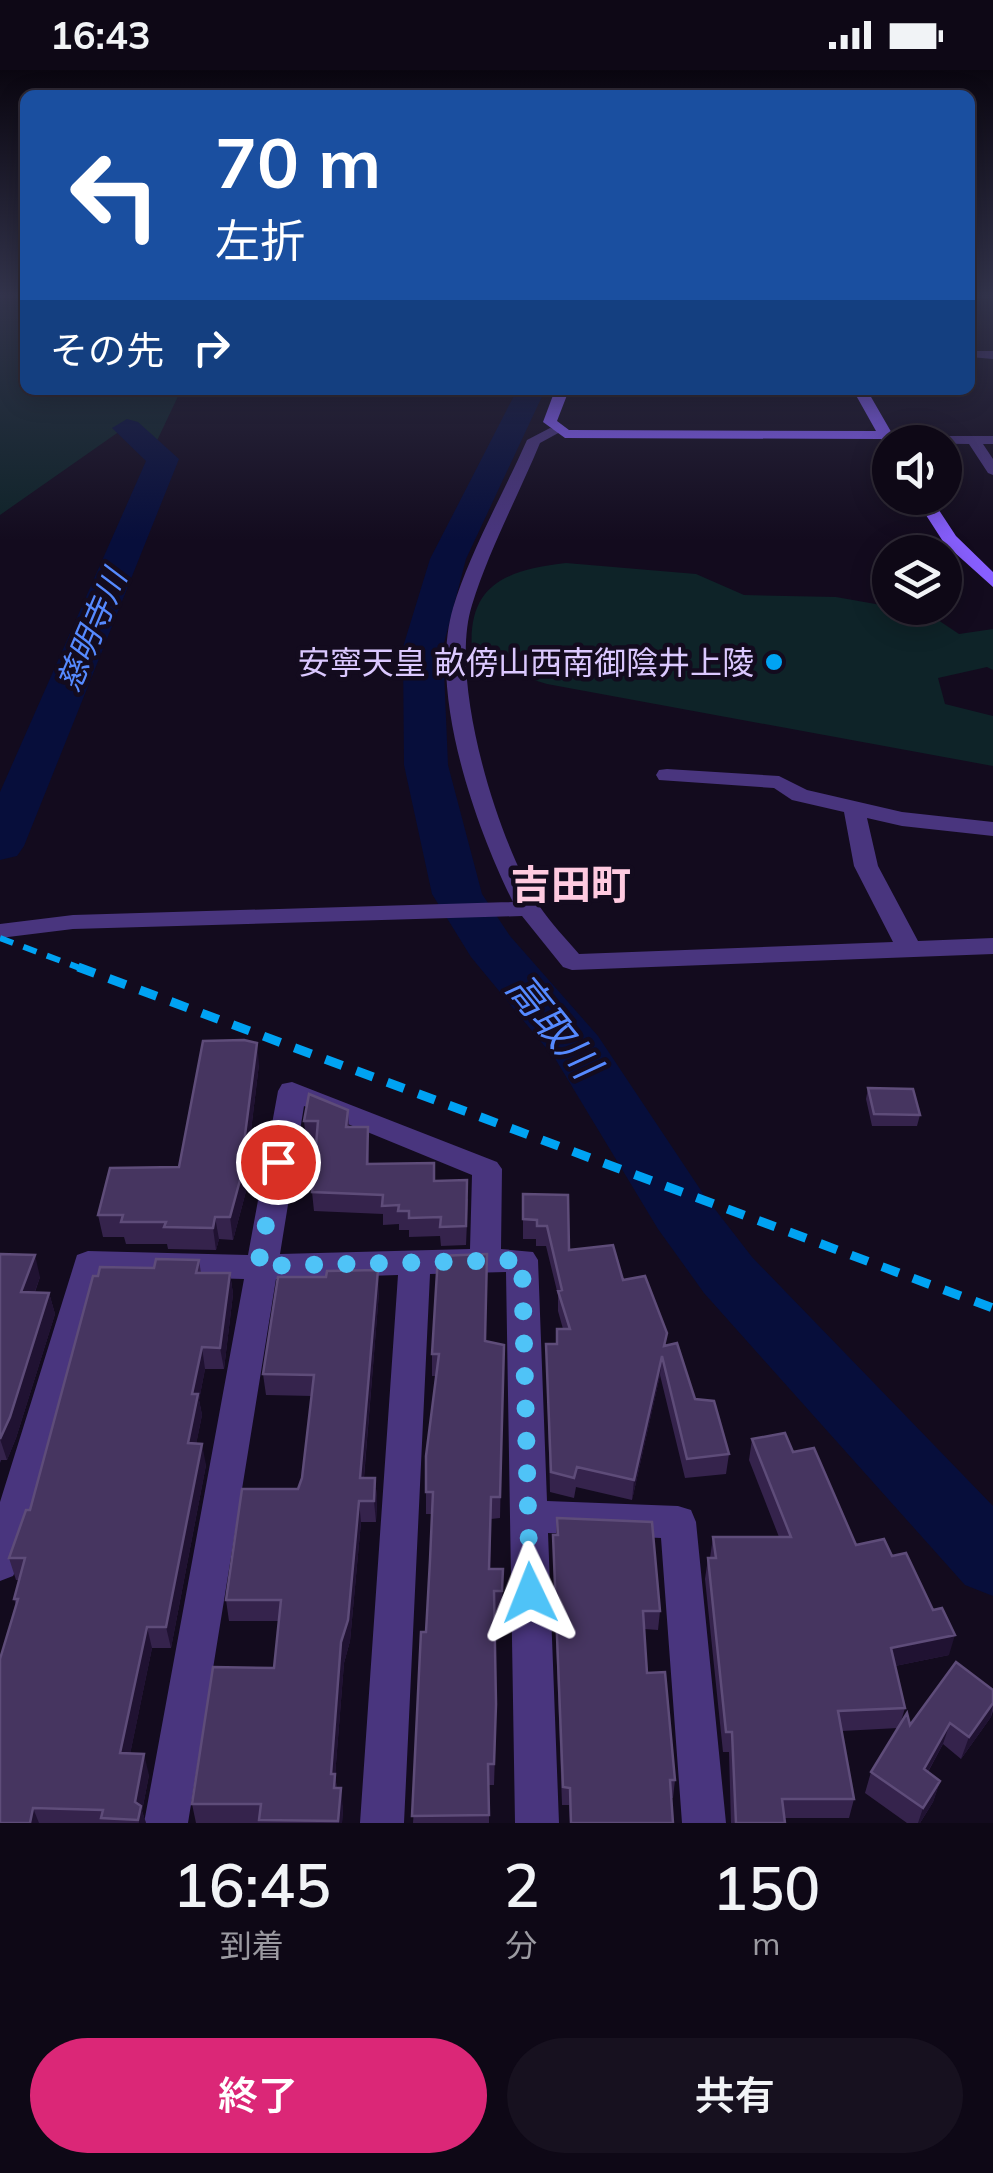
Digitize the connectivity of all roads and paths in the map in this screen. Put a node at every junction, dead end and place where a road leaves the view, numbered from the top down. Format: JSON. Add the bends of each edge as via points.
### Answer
{"nodes":[{"id":1,"x":560,"y":395,"type":"edge"},
{"id":2,"x":863,"y":395,"type":"edge"},
{"id":3,"x":880,"y":425,"type":"edge"},
{"id":4,"x":555,"y":431,"type":"junction"},
{"id":5,"x":872,"y":439,"type":"edge"},
{"id":6,"x":993,"y":440,"type":"edge"},
{"id":7,"x":962,"y":441,"type":"edge"},
{"id":8,"x":974,"y":441,"type":"junction"},
{"id":9,"x":993,"y":469,"type":"edge"},
{"id":10,"x":934,"y":515,"type":"edge"},
{"id":11,"x":993,"y":582,"type":"edge"},
{"id":12,"x":667,"y":775,"type":"dead end"},
{"id":13,"x":854,"y":806,"type":"junction"},
{"id":14,"x":993,"y":829,"type":"edge"},
{"id":15,"x":520,"y":909,"type":"junction"},
{"id":16,"x":0,"y":931,"type":"edge"},
{"id":17,"x":993,"y":946,"type":"edge"},
{"id":18,"x":910,"y":950,"type":"junction"},
{"id":19,"x":485,"y":1261,"type":"junction"},
{"id":20,"x":416,"y":1262,"type":"junction"},
{"id":21,"x":258,"y":1266,"type":"junction"},
{"id":22,"x":527,"y":1516,"type":"junction"},
{"id":23,"x":0,"y":1564,"type":"edge"},
{"id":24,"x":166,"y":1823,"type":"edge"},
{"id":25,"x":382,"y":1823,"type":"edge"},
{"id":26,"x":538,"y":1823,"type":"edge"},
{"id":27,"x":704,"y":1823,"type":"edge"}],
"edges":[{"from":1,"to":4,"type":"main road","via":[[550,422]]},
{"from":2,"to":3,"type":"main road"},
{"from":4,"to":5,"type":"main road"},
{"from":4,"to":15,"type":"street","via":[[531,446],[462,607],[456,640],[470,760]]},
{"from":6,"to":8,"type":"street"},
{"from":7,"to":8,"type":"street"},
{"from":8,"to":9,"type":"street"},
{"from":10,"to":11,"type":"main road"},
{"from":12,"to":13,"type":"street","via":[[779,782],[800,796]]},
{"from":13,"to":14,"type":"street"},
{"from":13,"to":18,"type":"street","via":[[866,866]]},
{"from":15,"to":16,"type":"street","via":[[73,922]]},
{"from":15,"to":18,"type":"street","via":[[572,962]]},
{"from":17,"to":18,"type":"street"},
{"from":19,"to":20,"type":"street"},
{"from":19,"to":21,"type":"street","via":[[487,1169],[292,1091]]},
{"from":19,"to":22,"type":"street","via":[[522,1260]]},
{"from":20,"to":21,"type":"street"},
{"from":20,"to":25,"type":"street"},
{"from":21,"to":23,"type":"street","via":[[88,1264]]},
{"from":21,"to":24,"type":"street"},
{"from":22,"to":26,"type":"street"},
{"from":22,"to":27,"type":"street","via":[[678,1522]]}]}
